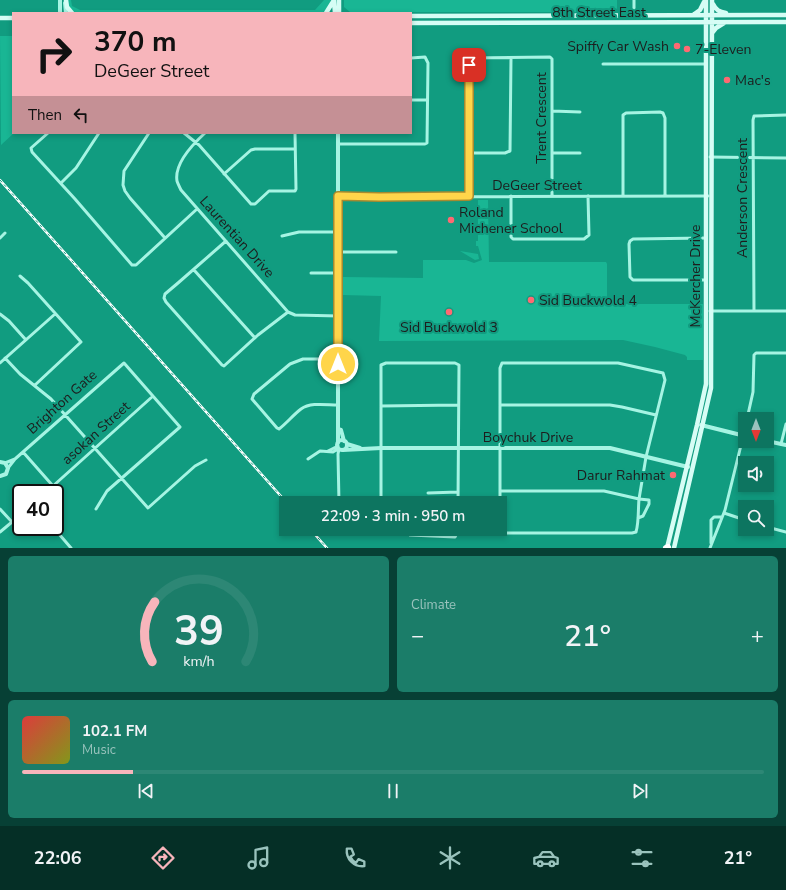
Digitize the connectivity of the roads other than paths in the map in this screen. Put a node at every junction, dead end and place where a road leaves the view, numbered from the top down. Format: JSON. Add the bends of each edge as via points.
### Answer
{"nodes":[{"id":1,"x":60,"y":0,"type":"edge"},
{"id":2,"x":65,"y":0,"type":"edge"},
{"id":3,"x":334,"y":0,"type":"edge"},
{"id":4,"x":339,"y":0,"type":"edge"},
{"id":5,"x":634,"y":0,"type":"edge"},
{"id":6,"x":705,"y":0,"type":"edge"},
{"id":7,"x":712,"y":0,"type":"edge"},
{"id":8,"x":339,"y":7,"type":"junction"},
{"id":9,"x":60,"y":12,"type":"edge"},
{"id":10,"x":66,"y":12,"type":"edge"},
{"id":11,"x":71,"y":12,"type":"edge"},
{"id":12,"x":327,"y":12,"type":"edge"},
{"id":13,"x":335,"y":12,"type":"edge"},
{"id":14,"x":339,"y":12,"type":"edge"},
{"id":15,"x":343,"y":12,"type":"edge"},
{"id":16,"x":706,"y":15,"type":"junction"},
{"id":17,"x":713,"y":15,"type":"junction"},
{"id":18,"x":739,"y":15,"type":"junction"},
{"id":19,"x":786,"y":15,"type":"edge"},
{"id":20,"x":412,"y":16,"type":"edge"},
{"id":21,"x":634,"y":16,"type":"junction"},
{"id":22,"x":691,"y":16,"type":"junction"},
{"id":23,"x":0,"y":18,"type":"edge"},
{"id":24,"x":12,"y":18,"type":"edge"},
{"id":25,"x":727,"y":22,"type":"junction"},
{"id":26,"x":786,"y":22,"type":"edge"},
{"id":27,"x":412,"y":23,"type":"edge"},
{"id":28,"x":692,"y":23,"type":"junction"},
{"id":29,"x":706,"y":23,"type":"junction"},
{"id":30,"x":712,"y":23,"type":"junction"},
{"id":31,"x":712,"y":33,"type":"junction"},
{"id":32,"x":706,"y":35,"type":"junction"},
{"id":33,"x":412,"y":58,"type":"edge"},
{"id":34,"x":511,"y":58,"type":"junction"},
{"id":35,"x":603,"y":64,"type":"dead end"},
{"id":36,"x":706,"y":64,"type":"junction"},
{"id":37,"x":712,"y":64,"type":"junction"},
{"id":38,"x":412,"y":100,"type":"edge"},
{"id":39,"x":427,"y":100,"type":"junction"},
{"id":40,"x":552,"y":111,"type":"junction"},
{"id":41,"x":580,"y":112,"type":"dead end"},
{"id":42,"x":786,"y":115,"type":"edge"},
{"id":43,"x":47,"y":134,"type":"edge"},
{"id":44,"x":98,"y":134,"type":"edge"},
{"id":45,"x":148,"y":134,"type":"edge"},
{"id":46,"x":185,"y":134,"type":"edge"},
{"id":47,"x":204,"y":134,"type":"edge"},
{"id":48,"x":295,"y":134,"type":"edge"},
{"id":49,"x":338,"y":134,"type":"edge"},
{"id":50,"x":196,"y":142,"type":"junction"},
{"id":51,"x":338,"y":144,"type":"junction"},
{"id":52,"x":295,"y":149,"type":"junction"},
{"id":53,"x":469,"y":153,"type":"junction"},
{"id":54,"x":552,"y":153,"type":"junction"},
{"id":55,"x":580,"y":153,"type":"dead end"},
{"id":56,"x":706,"y":157,"type":"junction"},
{"id":57,"x":712,"y":157,"type":"junction"},
{"id":58,"x":753,"y":158,"type":"junction"},
{"id":59,"x":786,"y":158,"type":"edge"},
{"id":60,"x":224,"y":174,"type":"junction"},
{"id":61,"x":61,"y":183,"type":"junction"},
{"id":62,"x":338,"y":196,"type":"junction"},
{"id":63,"x":469,"y":196,"type":"junction"},
{"id":64,"x":511,"y":196,"type":"junction"},
{"id":65,"x":552,"y":196,"type":"junction"},
{"id":66,"x":588,"y":196,"type":"junction"},
{"id":67,"x":623,"y":196,"type":"junction"},
{"id":68,"x":665,"y":196,"type":"junction"},
{"id":69,"x":706,"y":196,"type":"junction"},
{"id":70,"x":711,"y":196,"type":"junction"},
{"id":71,"x":197,"y":209,"type":"junction"},
{"id":72,"x":338,"y":232,"type":"junction"},
{"id":73,"x":5,"y":233,"type":"dead end"},
{"id":74,"x":282,"y":236,"type":"dead end"},
{"id":75,"x":0,"y":238,"type":"edge"},
{"id":76,"x":166,"y":238,"type":"junction"},
{"id":77,"x":706,"y":238,"type":"junction"},
{"id":78,"x":226,"y":241,"type":"junction"},
{"id":79,"x":338,"y":252,"type":"junction"},
{"id":80,"x":396,"y":252,"type":"dead end"},
{"id":81,"x":194,"y":270,"type":"junction"},
{"id":82,"x":311,"y":273,"type":"dead end"},
{"id":83,"x":338,"y":273,"type":"junction"},
{"id":84,"x":20,"y":276,"type":"dead end"},
{"id":85,"x":706,"y":280,"type":"junction"},
{"id":86,"x":709,"y":311,"type":"junction"},
{"id":87,"x":754,"y":311,"type":"junction"},
{"id":88,"x":786,"y":311,"type":"edge"},
{"id":89,"x":288,"y":312,"type":"junction"},
{"id":90,"x":0,"y":314,"type":"edge"},
{"id":91,"x":55,"y":314,"type":"junction"},
{"id":92,"x":339,"y":316,"type":"junction"},
{"id":93,"x":255,"y":338,"type":"junction"},
{"id":94,"x":26,"y":340,"type":"junction"},
{"id":95,"x":786,"y":353,"type":"edge"},
{"id":96,"x":5,"y":358,"type":"junction"},
{"id":97,"x":338,"y":359,"type":"junction"},
{"id":98,"x":0,"y":363,"type":"edge"},
{"id":99,"x":35,"y":384,"type":"junction"},
{"id":100,"x":153,"y":396,"type":"junction"},
{"id":101,"x":338,"y":405,"type":"junction"},
{"id":102,"x":458,"y":405,"type":"junction"},
{"id":103,"x":500,"y":405,"type":"junction"},
{"id":104,"x":381,"y":406,"type":"junction"},
{"id":105,"x":749,"y":412,"type":"edge"},
{"id":106,"x":65,"y":414,"type":"junction"},
{"id":107,"x":656,"y":415,"type":"junction"},
{"id":108,"x":697,"y":424,"type":"junction"},
{"id":109,"x":786,"y":424,"type":"edge"},
{"id":110,"x":703,"y":426,"type":"junction"},
{"id":111,"x":338,"y":429,"type":"junction"},
{"id":112,"x":738,"y":435,"type":"edge"},
{"id":113,"x":345,"y":442,"type":"junction"},
{"id":114,"x":774,"y":443,"type":"edge"},
{"id":115,"x":784,"y":445,"type":"edge"},
{"id":116,"x":95,"y":447,"type":"junction"},
{"id":117,"x":340,"y":448,"type":"junction"},
{"id":118,"x":381,"y":448,"type":"junction"},
{"id":119,"x":458,"y":448,"type":"junction"},
{"id":120,"x":741,"y":448,"type":"edge"},
{"id":121,"x":360,"y":449,"type":"junction"},
{"id":122,"x":500,"y":449,"type":"junction"},
{"id":123,"x":23,"y":452,"type":"junction"},
{"id":124,"x":646,"y":457,"type":"junction"},
{"id":125,"x":15,"y":459,"type":"junction"},
{"id":126,"x":308,"y":459,"type":"dead end"},
{"id":127,"x":206,"y":460,"type":"dead end"},
{"id":128,"x":1,"y":463,"type":"edge"},
{"id":129,"x":687,"y":467,"type":"junction"},
{"id":130,"x":8,"y":468,"type":"junction"},
{"id":131,"x":693,"y":468,"type":"junction"},
{"id":132,"x":0,"y":476,"type":"edge"},
{"id":133,"x":123,"y":479,"type":"junction"},
{"id":134,"x":51,"y":484,"type":"edge"},
{"id":135,"x":55,"y":484,"type":"edge"},
{"id":136,"x":500,"y":491,"type":"junction"},
{"id":137,"x":458,"y":492,"type":"junction"},
{"id":138,"x":428,"y":493,"type":"dead end"},
{"id":139,"x":339,"y":496,"type":"edge"},
{"id":140,"x":382,"y":496,"type":"edge"},
{"id":141,"x":458,"y":496,"type":"edge"},
{"id":142,"x":500,"y":496,"type":"edge"},
{"id":143,"x":640,"y":499,"type":"junction"},
{"id":144,"x":0,"y":509,"type":"edge"},
{"id":145,"x":96,"y":509,"type":"dead end"},
{"id":146,"x":724,"y":513,"type":"junction"},
{"id":147,"x":722,"y":517,"type":"junction"},
{"id":148,"x":638,"y":518,"type":"junction"},
{"id":149,"x":738,"y":518,"type":"edge"},
{"id":150,"x":12,"y":522,"type":"joint"},
{"id":151,"x":774,"y":529,"type":"edge"},
{"id":152,"x":0,"y":532,"type":"edge"},
{"id":153,"x":786,"y":532,"type":"edge"},
{"id":154,"x":507,"y":533,"type":"edge"},
{"id":155,"x":61,"y":536,"type":"edge"},
{"id":156,"x":432,"y":536,"type":"edge"},
{"id":157,"x":456,"y":536,"type":"edge"},
{"id":158,"x":711,"y":546,"type":"edge"},
{"id":159,"x":71,"y":548,"type":"edge"},
{"id":160,"x":669,"y":548,"type":"edge"}],
"edges":[{"from":1,"to":9,"type":"street"},
{"from":2,"to":10,"type":"street"},
{"from":2,"to":11,"type":"main road"},
{"from":3,"to":12,"type":"main road"},
{"from":3,"to":13,"type":"main road"},
{"from":4,"to":8,"type":"main road"},
{"from":5,"to":21,"type":"street"},
{"from":6,"to":16,"type":"main road","name":"McKercher Drive"},
{"from":6,"to":22,"type":"main road","via":[[704,6]]},
{"from":7,"to":17,"type":"main road","name":"McKercher Drive"},
{"from":7,"to":18,"type":"main road","via":[[720,12]]},
{"from":8,"to":14,"type":"main road"},
{"from":8,"to":15,"type":"main road"},
{"from":16,"to":17,"type":"main road","name":"8th Street East"},
{"from":16,"to":22,"type":"main road","name":"8th Street East"},
{"from":16,"to":29,"type":"main road","name":"McKercher Drive"},
{"from":17,"to":18,"type":"main road","name":"8th Street East"},
{"from":17,"to":30,"type":"main road","name":"McKercher Drive"},
{"from":18,"to":19,"type":"main road","name":"8th Street East"},
{"from":20,"to":21,"type":"main road","name":"8th Street East"},
{"from":21,"to":22,"type":"main road","name":"8th Street East"},
{"from":23,"to":24,"type":"main road"},
{"from":25,"to":26,"type":"main road","name":"8th Street East"},
{"from":25,"to":30,"type":"main road","name":"8th Street East"},
{"from":25,"to":31,"type":"main road"},
{"from":27,"to":28,"type":"main road","name":"8th Street East"},
{"from":28,"to":29,"type":"main road","name":"8th Street East"},
{"from":28,"to":32,"type":"main road","via":[[700,26]]},
{"from":29,"to":30,"type":"main road","name":"8th Street East"},
{"from":29,"to":32,"type":"main road","name":"McKercher Drive"},
{"from":30,"to":31,"type":"main road","name":"McKercher Drive"},
{"from":31,"to":37,"type":"main road","name":"McKercher Drive"},
{"from":32,"to":36,"type":"main road","name":"McKercher Drive"},
{"from":33,"to":39,"type":"street","via":[[428,60]]},
{"from":34,"to":40,"type":"street","name":"Trent Crescent","via":[[552,59]]},
{"from":34,"to":53,"type":"street","via":[[510,151]]},
{"from":34,"to":53,"type":"street","name":"Trent Crescent","via":[[470,58]]},
{"from":35,"to":36,"type":"street"},
{"from":36,"to":37,"type":"street"},
{"from":36,"to":56,"type":"main road","name":"McKercher Drive"},
{"from":37,"to":57,"type":"main road","name":"McKercher Drive"},
{"from":38,"to":39,"type":"street"},
{"from":39,"to":51,"type":"street","via":[[426,144]]},
{"from":40,"to":41,"type":"street"},
{"from":40,"to":54,"type":"street","name":"Trent Crescent"},
{"from":42,"to":58,"type":"street","name":"Anderson Crescent","via":[[754,116]]},
{"from":43,"to":61,"type":"street","via":[[31,150]]},
{"from":44,"to":61,"type":"street","via":[[76,168]]},
{"from":45,"to":76,"type":"street","via":[[124,171],[123,185],[130,198]]},
{"from":46,"to":50,"type":"street"},
{"from":47,"to":50,"type":"street","name":"Laurentian Drive"},
{"from":48,"to":52,"type":"street"},
{"from":49,"to":51,"type":"street"},
{"from":50,"to":60,"type":"street"},
{"from":50,"to":71,"type":"street","name":"Laurentian Drive","via":[[182,160],[177,181]]},
{"from":51,"to":62,"type":"street"},
{"from":52,"to":60,"type":"street","via":[[251,150]]},
{"from":52,"to":60,"type":"street","via":[[296,189],[293,192],[269,191],[255,204],[251,204]]},
{"from":53,"to":63,"type":"street","name":"Trent Crescent"},
{"from":54,"to":55,"type":"street"},
{"from":54,"to":65,"type":"street","name":"Trent Crescent"},
{"from":56,"to":57,"type":"street"},
{"from":56,"to":69,"type":"main road","name":"McKercher Drive"},
{"from":57,"to":58,"type":"street"},
{"from":57,"to":70,"type":"main road","name":"McKercher Drive"},
{"from":58,"to":59,"type":"street"},
{"from":58,"to":87,"type":"street","name":"Anderson Crescent"},
{"from":61,"to":76,"type":"street","via":[[132,264],[136,265]]},
{"from":62,"to":63,"type":"street","name":"DeGeer Street"},
{"from":62,"to":72,"type":"street"},
{"from":63,"to":64,"type":"street","name":"DeGeer Street"},
{"from":64,"to":65,"type":"street","name":"DeGeer Street"},
{"from":64,"to":66,"type":"street","via":[[513,239],[584,239],[589,235]]},
{"from":65,"to":66,"type":"street","name":"DeGeer Street"},
{"from":66,"to":67,"type":"street","name":"DeGeer Street"},
{"from":67,"to":68,"type":"street","name":"DeGeer Street"},
{"from":67,"to":68,"type":"street","via":[[623,115],[660,112],[665,118]]},
{"from":68,"to":69,"type":"street","name":"DeGeer Street"},
{"from":69,"to":70,"type":"street","name":"DeGeer Street"},
{"from":69,"to":77,"type":"main road","name":"McKercher Drive"},
{"from":70,"to":86,"type":"main road","name":"McKercher Drive"},
{"from":71,"to":76,"type":"street"},
{"from":71,"to":78,"type":"street","name":"Laurentian Drive"},
{"from":72,"to":74,"type":"street","via":[[299,232]]},
{"from":72,"to":79,"type":"street"},
{"from":73,"to":75,"type":"street"},
{"from":77,"to":85,"type":"main road","name":"McKercher Drive"},
{"from":77,"to":85,"type":"street","via":[[633,239],[629,244],[630,277],[633,280]]},
{"from":78,"to":81,"type":"street"},
{"from":78,"to":89,"type":"street","name":"Laurentian Drive"},
{"from":79,"to":80,"type":"street"},
{"from":79,"to":83,"type":"street"},
{"from":81,"to":93,"type":"street"},
{"from":81,"to":93,"type":"street","via":[[165,294],[164,298],[192,332],[224,366]]},
{"from":82,"to":83,"type":"street"},
{"from":83,"to":92,"type":"street"},
{"from":84,"to":91,"type":"street"},
{"from":85,"to":86,"type":"main road","name":"McKercher Drive"},
{"from":86,"to":87,"type":"street"},
{"from":86,"to":108,"type":"main road","name":"McKercher Drive","via":[[706,384]]},
{"from":86,"to":110,"type":"main road","name":"McKercher Drive","via":[[711,388]]},
{"from":87,"to":88,"type":"street"},
{"from":89,"to":92,"type":"street","via":[[295,315]]},
{"from":89,"to":93,"type":"street"},
{"from":90,"to":94,"type":"street"},
{"from":91,"to":94,"type":"street"},
{"from":91,"to":99,"type":"street","via":[[81,342]]},
{"from":92,"to":97,"type":"street"},
{"from":94,"to":96,"type":"street"},
{"from":95,"to":105,"type":"street","via":[[754,355],[753,392]]},
{"from":96,"to":98,"type":"street"},
{"from":96,"to":99,"type":"street","via":[[20,374]]},
{"from":97,"to":101,"type":"street"},
{"from":97,"to":101,"type":"street","via":[[303,359],[290,364],[254,394],[252,399],[279,429],[306,407]]},
{"from":99,"to":106,"type":"street"},
{"from":100,"to":106,"type":"street","name":"Brighton Gate","via":[[124,364]]},
{"from":100,"to":116,"type":"street","name":"asokan Street"},
{"from":100,"to":133,"type":"street","via":[[180,427]]},
{"from":101,"to":111,"type":"street"},
{"from":102,"to":104,"type":"street"},
{"from":102,"to":104,"type":"street","via":[[459,365],[386,363],[381,365]]},
{"from":102,"to":119,"type":"street"},
{"from":103,"to":107,"type":"street","via":[[610,405]]},
{"from":103,"to":107,"type":"street","via":[[502,363],[618,363],[663,373],[665,380]]},
{"from":103,"to":122,"type":"street"},
{"from":104,"to":118,"type":"street"},
{"from":106,"to":116,"type":"street"},
{"from":106,"to":123,"type":"street","name":"Brighton Gate"},
{"from":107,"to":124,"type":"street"},
{"from":108,"to":110,"type":"street"},
{"from":108,"to":129,"type":"main road","name":"McKercher Drive"},
{"from":109,"to":115,"type":"street"},
{"from":110,"to":112,"type":"street"},
{"from":110,"to":131,"type":"main road","name":"McKercher Drive"},
{"from":111,"to":113,"type":"street","via":[[341,430]]},
{"from":111,"to":117,"type":"street"},
{"from":113,"to":117,"type":"street","via":[[341,441]]},
{"from":113,"to":117,"type":"street","via":[[346,448]]},
{"from":113,"to":121,"type":"street","name":"Boychuk Drive"},
{"from":114,"to":115,"type":"street"},
{"from":116,"to":133,"type":"street"},
{"from":116,"to":135,"type":"street","name":"asokan Street"},
{"from":117,"to":121,"type":"street","name":"Boychuk Drive"},
{"from":117,"to":126,"type":"street","via":[[320,451]]},
{"from":117,"to":139,"type":"street"},
{"from":118,"to":119,"type":"street","name":"Boychuk Drive"},
{"from":118,"to":121,"type":"street","name":"Boychuk Drive"},
{"from":118,"to":140,"type":"street"},
{"from":119,"to":122,"type":"street","name":"Boychuk Drive"},
{"from":119,"to":137,"type":"street"},
{"from":120,"to":146,"type":"street"},
{"from":122,"to":124,"type":"street","name":"Boychuk Drive","via":[[610,448]]},
{"from":122,"to":136,"type":"street"},
{"from":123,"to":125,"type":"street","name":"Brighton Gate"},
{"from":123,"to":134,"type":"street"},
{"from":124,"to":129,"type":"street","name":"Boychuk Drive"},
{"from":124,"to":143,"type":"street"},
{"from":125,"to":128,"type":"street","name":"Brighton Gate"},
{"from":125,"to":130,"type":"street","name":"Brighton Gate"},
{"from":127,"to":133,"type":"street","via":[[195,466],[148,508]]},
{"from":128,"to":130,"type":"street"},
{"from":129,"to":131,"type":"street","name":"Boychuk Drive"},
{"from":129,"to":160,"type":"main road","name":"McKercher Drive"},
{"from":130,"to":132,"type":"street","via":[[6,474]]},
{"from":131,"to":160,"type":"main road","name":"McKercher Drive"},
{"from":133,"to":145,"type":"street","via":[[107,491]]},
{"from":136,"to":142,"type":"street"},
{"from":136,"to":143,"type":"street","via":[[604,491]]},
{"from":137,"to":138,"type":"street"},
{"from":137,"to":141,"type":"street"},
{"from":143,"to":148,"type":"street"},
{"from":143,"to":148,"type":"street","via":[[650,502],[643,516]]},
{"from":144,"to":150,"type":"street"},
{"from":146,"to":147,"type":"street"},
{"from":146,"to":149,"type":"street"},
{"from":147,"to":158,"type":"street"},
{"from":147,"to":158,"type":"street","via":[[714,517],[711,520]]},
{"from":148,"to":154,"type":"street","via":[[636,532],[632,533]]},
{"from":150,"to":152,"type":"street"},
{"from":151,"to":153,"type":"street"},
{"from":155,"to":159,"type":"street"},
{"from":156,"to":157,"type":"street"}]}
